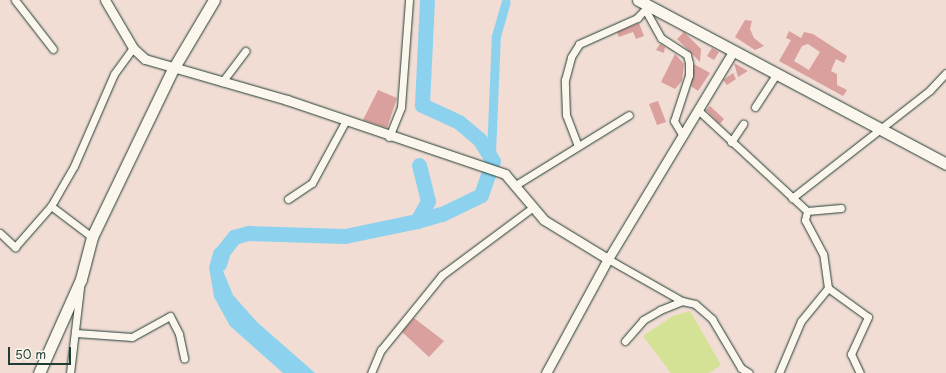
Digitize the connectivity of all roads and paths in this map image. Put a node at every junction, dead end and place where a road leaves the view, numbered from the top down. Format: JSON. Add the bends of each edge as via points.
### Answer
{"nodes":[{"id":1,"x":15,"y":0,"type":"edge"},
{"id":2,"x":105,"y":0,"type":"edge"},
{"id":3,"x":214,"y":0,"type":"edge"},
{"id":4,"x":409,"y":0,"type":"edge"},
{"id":5,"x":638,"y":0,"type":"edge"},
{"id":6,"x":649,"y":5,"type":"edge"},
{"id":7,"x":133,"y":48,"type":"junction"},
{"id":8,"x":53,"y":49,"type":"dead end"},
{"id":9,"x":245,"y":51,"type":"dead end"},
{"id":10,"x":733,"y":52,"type":"junction"},
{"id":11,"x":173,"y":69,"type":"junction"},
{"id":12,"x":776,"y":74,"type":"junction"},
{"id":13,"x":945,"y":76,"type":"edge"},
{"id":14,"x":222,"y":82,"type":"junction"},
{"id":15,"x":755,"y":106,"type":"dead end"},
{"id":16,"x":698,"y":110,"type":"junction"},
{"id":17,"x":629,"y":115,"type":"dead end"},
{"id":18,"x":345,"y":122,"type":"junction"},
{"id":19,"x":743,"y":124,"type":"dead end"},
{"id":20,"x":879,"y":130,"type":"junction"},
{"id":21,"x":682,"y":136,"type":"junction"},
{"id":22,"x":389,"y":137,"type":"junction"},
{"id":23,"x":731,"y":142,"type":"junction"},
{"id":24,"x":578,"y":146,"type":"junction"},
{"id":25,"x":946,"y":164,"type":"edge"},
{"id":26,"x":514,"y":186,"type":"junction"},
{"id":27,"x":792,"y":198,"type":"junction"},
{"id":28,"x":288,"y":199,"type":"dead end"},
{"id":29,"x":52,"y":206,"type":"junction"},
{"id":30,"x":532,"y":208,"type":"junction"},
{"id":31,"x":841,"y":208,"type":"dead end"},
{"id":32,"x":807,"y":211,"type":"junction"},
{"id":33,"x":0,"y":232,"type":"edge"},
{"id":34,"x":92,"y":237,"type":"junction"},
{"id":35,"x":608,"y":259,"type":"junction"},
{"id":36,"x":81,"y":279,"type":"junction"},
{"id":37,"x":828,"y":288,"type":"junction"},
{"id":38,"x":682,"y":301,"type":"junction"},
{"id":39,"x":76,"y":333,"type":"junction"},
{"id":40,"x":625,"y":341,"type":"dead end"},
{"id":41,"x":184,"y":358,"type":"dead end"},
{"id":42,"x":39,"y":373,"type":"edge"},
{"id":43,"x":70,"y":373,"type":"edge"},
{"id":44,"x":371,"y":373,"type":"edge"},
{"id":45,"x":546,"y":373,"type":"edge"},
{"id":46,"x":748,"y":373,"type":"edge"},
{"id":47,"x":779,"y":373,"type":"edge"},
{"id":48,"x":860,"y":373,"type":"edge"}],
"edges":[{"from":1,"to":8,"type":"street"},
{"from":2,"to":7,"type":"street"},
{"from":3,"to":11,"type":"main road"},
{"from":4,"to":22,"type":"street","via":[[401,107]]},
{"from":5,"to":6,"type":"main road"},
{"from":6,"to":10,"type":"main road"},
{"from":6,"to":21,"type":"street","via":[[661,38],[686,55],[689,63],[689,75],[674,121]]},
{"from":6,"to":24,"type":"street","via":[[578,44],[571,57],[564,80],[566,115]]},
{"from":7,"to":11,"type":"street","via":[[145,59]]},
{"from":7,"to":29,"type":"street","via":[[114,74],[74,166]]},
{"from":9,"to":14,"type":"street"},
{"from":10,"to":12,"type":"main road"},
{"from":10,"to":16,"type":"street"},
{"from":11,"to":14,"type":"street"},
{"from":11,"to":34,"type":"main road"},
{"from":12,"to":15,"type":"street"},
{"from":12,"to":20,"type":"main road"},
{"from":13,"to":20,"type":"street"},
{"from":14,"to":18,"type":"street","via":[[287,100]]},
{"from":16,"to":21,"type":"street"},
{"from":16,"to":23,"type":"street"},
{"from":17,"to":24,"type":"street"},
{"from":18,"to":22,"type":"street"},
{"from":18,"to":28,"type":"street","via":[[312,183]]},
{"from":19,"to":23,"type":"street"},
{"from":20,"to":25,"type":"main road"},
{"from":20,"to":27,"type":"street"},
{"from":21,"to":35,"type":"street"},
{"from":22,"to":26,"type":"street","via":[[480,164],[505,174]]},
{"from":23,"to":27,"type":"street"},
{"from":24,"to":26,"type":"street"},
{"from":26,"to":30,"type":"street"},
{"from":27,"to":32,"type":"street"},
{"from":29,"to":33,"type":"street","via":[[15,247]]},
{"from":29,"to":34,"type":"street"},
{"from":30,"to":35,"type":"street","via":[[544,220]]},
{"from":30,"to":44,"type":"street","via":[[442,275],[381,350]]},
{"from":31,"to":32,"type":"street"},
{"from":32,"to":37,"type":"street","via":[[805,220],[823,254]]},
{"from":34,"to":36,"type":"main road"},
{"from":35,"to":38,"type":"street"},
{"from":35,"to":45,"type":"street"},
{"from":36,"to":39,"type":"street"},
{"from":36,"to":42,"type":"main road"},
{"from":37,"to":47,"type":"street","via":[[801,321]]},
{"from":37,"to":48,"type":"street","via":[[868,317],[851,354]]},
{"from":38,"to":40,"type":"street","via":[[643,320]]},
{"from":38,"to":46,"type":"street","via":[[695,304],[712,319],[741,368]]},
{"from":39,"to":41,"type":"street","via":[[132,337],[170,316],[179,334]]},
{"from":39,"to":43,"type":"street"}]}
